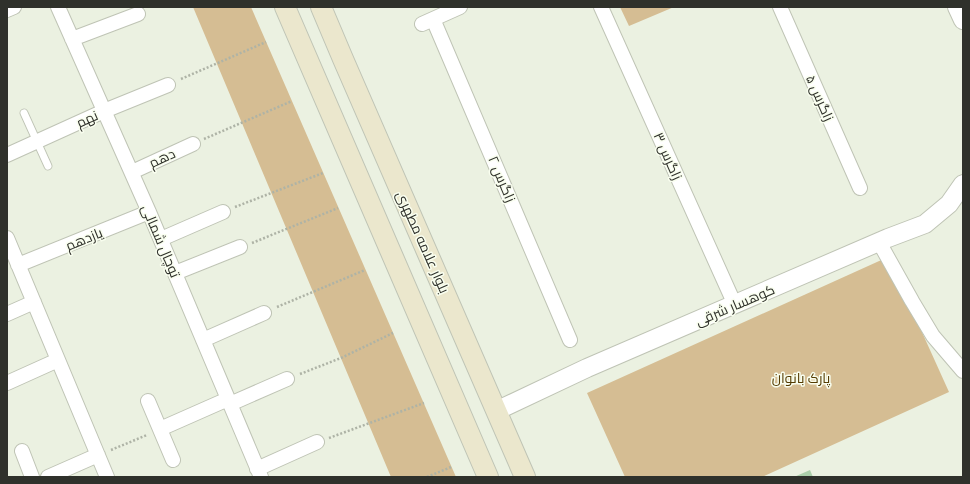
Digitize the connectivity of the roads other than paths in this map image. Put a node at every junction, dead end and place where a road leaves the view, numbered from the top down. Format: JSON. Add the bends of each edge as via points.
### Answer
{"nodes":[{"id":1,"x":14,"y":7,"type":"edge"},
{"id":2,"x":58,"y":7,"type":"edge"},
{"id":3,"x":285,"y":7,"type":"edge"},
{"id":4,"x":321,"y":7,"type":"edge"},
{"id":5,"x":460,"y":7,"type":"edge"},
{"id":6,"x":601,"y":7,"type":"edge"},
{"id":7,"x":780,"y":7,"type":"edge"},
{"id":8,"x":957,"y":7,"type":"edge"},
{"id":9,"x":7,"y":10,"type":"edge"},
{"id":10,"x":138,"y":14,"type":"dead end"},
{"id":11,"x":963,"y":20,"type":"edge"},
{"id":12,"x":72,"y":39,"type":"junction"},
{"id":13,"x":168,"y":85,"type":"road end"},
{"id":14,"x":104,"y":111,"type":"junction"},
{"id":15,"x":24,"y":113,"type":"dead end"},
{"id":16,"x":37,"y":142,"type":"junction"},
{"id":17,"x":193,"y":144,"type":"road end"},
{"id":18,"x":7,"y":155,"type":"edge"},
{"id":19,"x":48,"y":166,"type":"dead end"},
{"id":20,"x":132,"y":172,"type":"junction"},
{"id":21,"x":963,"y":184,"type":"edge"},
{"id":22,"x":860,"y":188,"type":"dead end"},
{"id":23,"x":150,"y":212,"type":"junction"},
{"id":24,"x":223,"y":212,"type":"road end"},
{"id":25,"x":7,"y":238,"type":"edge"},
{"id":26,"x":161,"y":239,"type":"junction"},
{"id":27,"x":879,"y":242,"type":"junction"},
{"id":28,"x":240,"y":247,"type":"road end"},
{"id":29,"x":18,"y":265,"type":"junction"},
{"id":30,"x":175,"y":273,"type":"junction"},
{"id":31,"x":34,"y":302,"type":"junction"},
{"id":32,"x":734,"y":305,"type":"junction"},
{"id":33,"x":264,"y":313,"type":"road end"},
{"id":34,"x":7,"y":314,"type":"edge"},
{"id":35,"x":203,"y":340,"type":"junction"},
{"id":36,"x":570,"y":340,"type":"dead end"},
{"id":37,"x":58,"y":360,"type":"junction"},
{"id":38,"x":963,"y":371,"type":"edge"},
{"id":39,"x":287,"y":379,"type":"road end"},
{"id":40,"x":7,"y":383,"type":"edge"},
{"id":41,"x":148,"y":401,"type":"dead end"},
{"id":42,"x":229,"y":402,"type":"junction"},
{"id":43,"x":496,"y":411,"type":"junction"},
{"id":44,"x":160,"y":429,"type":"junction"},
{"id":45,"x":317,"y":442,"type":"road end"},
{"id":46,"x":22,"y":451,"type":"dead end"},
{"id":47,"x":98,"y":455,"type":"junction"},
{"id":48,"x":173,"y":460,"type":"dead end"},
{"id":49,"x":259,"y":473,"type":"edge"},
{"id":50,"x":32,"y":477,"type":"edge"},
{"id":51,"x":48,"y":477,"type":"edge"},
{"id":52,"x":107,"y":477,"type":"edge"},
{"id":53,"x":488,"y":477,"type":"edge"},
{"id":54,"x":525,"y":477,"type":"edge"}],
"edges":[{"from":1,"to":9,"type":"street"},
{"from":2,"to":12,"type":"street","name":"توچال شمالی"},
{"from":3,"to":53,"type":"main road"},
{"from":4,"to":43,"type":"main road","name":"بلوار علامه مطهری"},
{"from":5,"to":36,"type":"street","name":"زاگرس ۲","via":[[428,21]]},
{"from":6,"to":32,"type":"street","name":"زاگرس ۳"},
{"from":7,"to":22,"type":"street","name":"زاگرس ۵"},
{"from":8,"to":11,"type":"street"},
{"from":10,"to":12,"type":"street"},
{"from":12,"to":14,"type":"street","name":"توچال شمالی"},
{"from":13,"to":14,"type":"street","name":"نهم"},
{"from":14,"to":16,"type":"street","name":"نهم"},
{"from":14,"to":20,"type":"street","name":"توچال شمالی"},
{"from":15,"to":16,"type":"lane"},
{"from":16,"to":18,"type":"street","name":"نهم"},
{"from":16,"to":19,"type":"lane"},
{"from":17,"to":20,"type":"street","name":"دهم"},
{"from":20,"to":23,"type":"street","name":"توچال شمالی"},
{"from":21,"to":27,"type":"street","name":"کوهسار شرقی","via":[[949,204],[924,224]]},
{"from":23,"to":26,"type":"street","name":"توچال شمالی"},
{"from":23,"to":29,"type":"street","name":"یازدهم"},
{"from":24,"to":26,"type":"street"},
{"from":25,"to":29,"type":"street"},
{"from":26,"to":30,"type":"street","name":"توچال شمالی"},
{"from":27,"to":32,"type":"street","name":"کوهسار شرقی"},
{"from":27,"to":38,"type":"street","via":[[933,336]]},
{"from":28,"to":30,"type":"street"},
{"from":29,"to":31,"type":"street"},
{"from":30,"to":35,"type":"street","name":"توچال شمالی"},
{"from":31,"to":34,"type":"street"},
{"from":31,"to":37,"type":"street"},
{"from":32,"to":43,"type":"street","name":"کوهسار شرقی","via":[[587,368]]},
{"from":33,"to":35,"type":"street"},
{"from":35,"to":42,"type":"street","name":"توچال شمالی"},
{"from":37,"to":40,"type":"street"},
{"from":37,"to":47,"type":"street"},
{"from":39,"to":42,"type":"street"},
{"from":41,"to":44,"type":"street"},
{"from":42,"to":44,"type":"street"},
{"from":42,"to":49,"type":"street","name":"توچال شمالی"},
{"from":43,"to":54,"type":"main road","name":"بلوار علامه مطهری"},
{"from":44,"to":48,"type":"street"},
{"from":45,"to":49,"type":"street"},
{"from":46,"to":50,"type":"street"},
{"from":47,"to":51,"type":"street"},
{"from":47,"to":52,"type":"street"}]}
